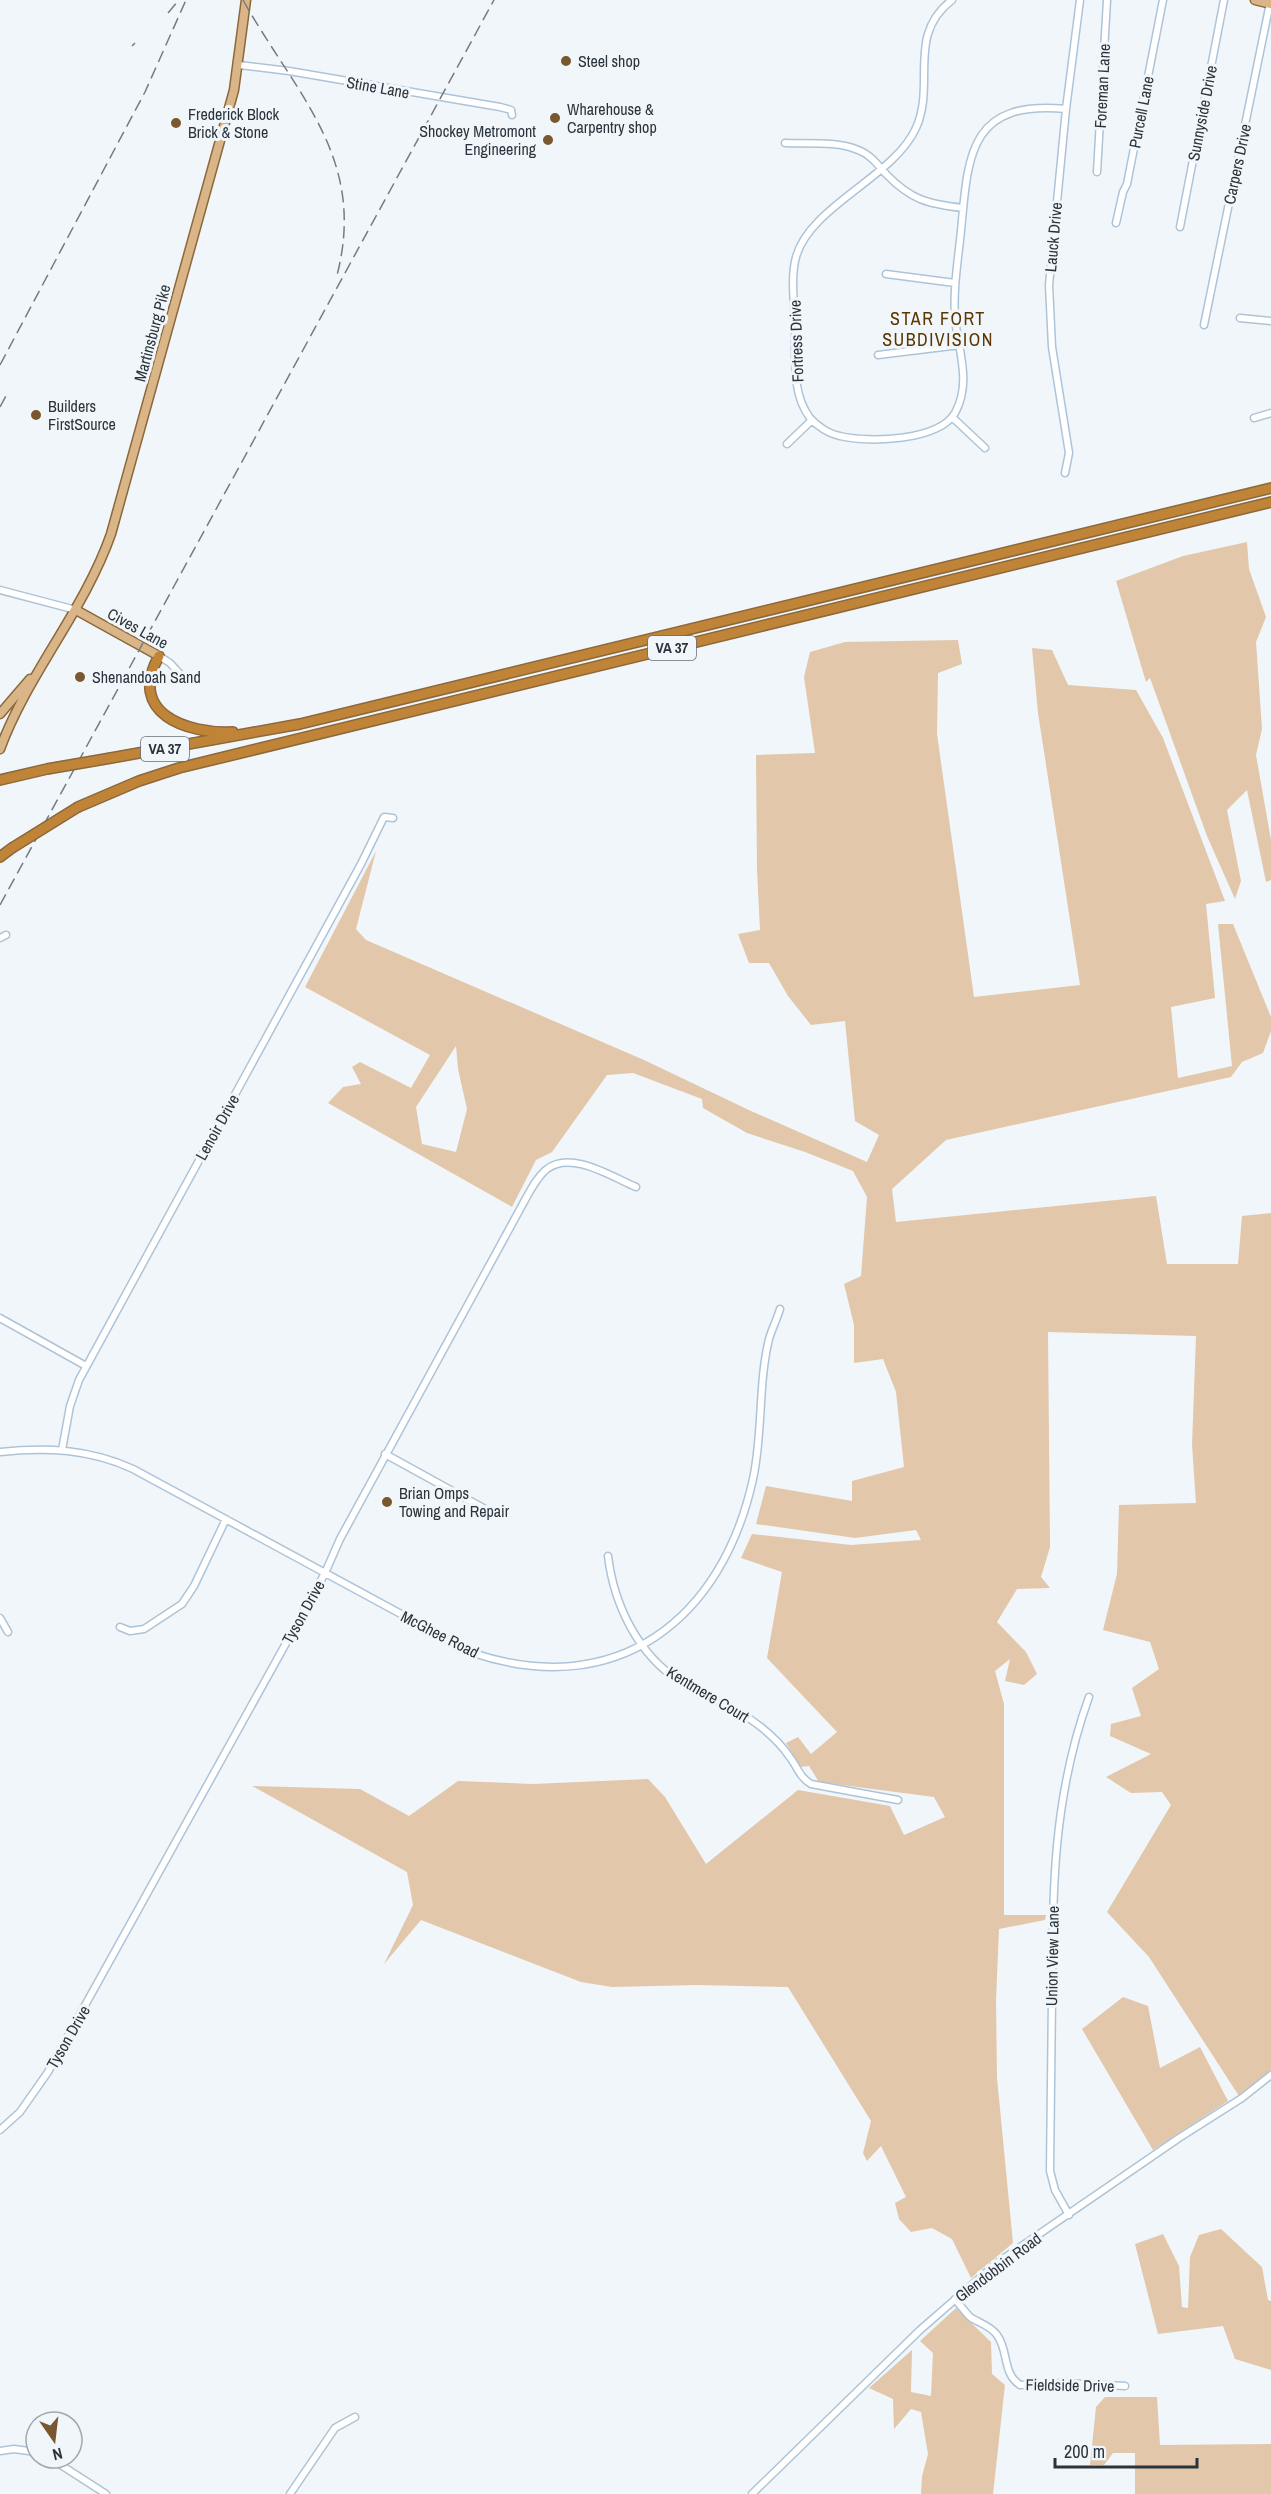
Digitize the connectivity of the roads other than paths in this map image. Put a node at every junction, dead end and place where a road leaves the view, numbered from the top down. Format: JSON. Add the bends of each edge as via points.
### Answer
{"nodes":[{"id":1,"x":246,"y":0,"type":"edge"},
{"id":2,"x":952,"y":0,"type":"edge"},
{"id":3,"x":1080,"y":0,"type":"edge"},
{"id":4,"x":1107,"y":0,"type":"edge"},
{"id":5,"x":1163,"y":0,"type":"edge"},
{"id":6,"x":1224,"y":0,"type":"edge"},
{"id":7,"x":1255,"y":0,"type":"edge"},
{"id":8,"x":1270,"y":4,"type":"edge"},
{"id":9,"x":239,"y":65,"type":"junction"},
{"id":10,"x":1066,"y":108,"type":"junction"},
{"id":11,"x":512,"y":115,"type":"dead end"},
{"id":12,"x":785,"y":143,"type":"dead end"},
{"id":13,"x":881,"y":169,"type":"junction"},
{"id":14,"x":1097,"y":172,"type":"dead end"},
{"id":15,"x":963,"y":208,"type":"junction"},
{"id":16,"x":1116,"y":223,"type":"dead end"},
{"id":17,"x":1180,"y":227,"type":"dead end"},
{"id":18,"x":886,"y":274,"type":"dead end"},
{"id":19,"x":955,"y":283,"type":"junction"},
{"id":20,"x":1240,"y":318,"type":"dead end"},
{"id":21,"x":1271,"y":321,"type":"edge"},
{"id":22,"x":1204,"y":325,"type":"dead end"},
{"id":23,"x":960,"y":345,"type":"junction"},
{"id":24,"x":878,"y":355,"type":"dead end"},
{"id":25,"x":1271,"y":413,"type":"edge"},
{"id":26,"x":952,"y":417,"type":"junction"},
{"id":27,"x":1254,"y":418,"type":"dead end"},
{"id":28,"x":812,"y":420,"type":"junction"},
{"id":29,"x":787,"y":444,"type":"dead end"},
{"id":30,"x":985,"y":448,"type":"dead end"},
{"id":31,"x":1065,"y":473,"type":"dead end"},
{"id":32,"x":1271,"y":488,"type":"edge"},
{"id":33,"x":1271,"y":502,"type":"edge"},
{"id":34,"x":0,"y":590,"type":"edge"},
{"id":35,"x":76,"y":610,"type":"junction"},
{"id":36,"x":159,"y":656,"type":"junction"},
{"id":37,"x":46,"y":660,"type":"junction"},
{"id":38,"x":181,"y":675,"type":"dead end"},
{"id":39,"x":403,"y":700,"type":"junction"},
{"id":40,"x":0,"y":714,"type":"edge"},
{"id":41,"x":0,"y":749,"type":"edge"},
{"id":42,"x":0,"y":780,"type":"edge"},
{"id":43,"x":393,"y":818,"type":"dead end"},
{"id":44,"x":0,"y":857,"type":"edge"},
{"id":45,"x":636,"y":1187,"type":"dead end"},
{"id":46,"x":780,"y":1309,"type":"dead end"},
{"id":47,"x":0,"y":1318,"type":"edge"},
{"id":48,"x":86,"y":1366,"type":"junction"},
{"id":49,"x":62,"y":1450,"type":"junction"},
{"id":50,"x":0,"y":1452,"type":"edge"},
{"id":51,"x":385,"y":1454,"type":"junction"},
{"id":52,"x":484,"y":1509,"type":"dead end"},
{"id":53,"x":226,"y":1519,"type":"junction"},
{"id":54,"x":608,"y":1556,"type":"dead end"},
{"id":55,"x":325,"y":1573,"type":"junction"},
{"id":56,"x":0,"y":1618,"type":"edge"},
{"id":57,"x":120,"y":1627,"type":"dead end"},
{"id":58,"x":8,"y":1632,"type":"dead end"},
{"id":59,"x":642,"y":1645,"type":"junction"},
{"id":60,"x":1089,"y":1697,"type":"dead end"},
{"id":61,"x":898,"y":1800,"type":"dead end"},
{"id":62,"x":1271,"y":2075,"type":"edge"},
{"id":63,"x":0,"y":2130,"type":"edge"},
{"id":64,"x":1069,"y":2215,"type":"junction"},
{"id":65,"x":955,"y":2299,"type":"junction"},
{"id":66,"x":1125,"y":2386,"type":"dead end"},
{"id":67,"x":355,"y":2417,"type":"dead end"},
{"id":68,"x":24,"y":2450,"type":"edge"},
{"id":69,"x":0,"y":2451,"type":"edge"},
{"id":70,"x":69,"y":2470,"type":"edge"},
{"id":71,"x":106,"y":2494,"type":"edge"},
{"id":72,"x":290,"y":2494,"type":"edge"},
{"id":73,"x":752,"y":2494,"type":"edge"}],
"edges":[{"from":1,"to":9,"type":"main road","name":"Martinsburg Pike"},
{"from":2,"to":13,"type":"street","name":"Fortress Drive","via":[[936,15],[927,34],[922,107],[916,128]]},
{"from":3,"to":10,"type":"street","name":"Lauck Drive"},
{"from":4,"to":14,"type":"street","name":"Foreman Lane"},
{"from":5,"to":16,"type":"street","name":"Purcell Lane"},
{"from":6,"to":17,"type":"street","name":"Sunnyside Drive"},
{"from":7,"to":8,"type":"main road"},
{"from":8,"to":22,"type":"street","name":"Carpers Drive"},
{"from":9,"to":11,"type":"street","name":"Stine Lane","via":[[500,107],[511,110]]},
{"from":9,"to":35,"type":"main road","name":"Martinsburg Pike","via":[[119,511],[103,558]]},
{"from":10,"to":15,"type":"street","via":[[1021,109],[987,128],[970,157]]},
{"from":10,"to":31,"type":"street","name":"Lauck Drive","via":[[1049,293],[1054,368],[1069,453]]},
{"from":12,"to":13,"type":"street","via":[[858,149]]},
{"from":13,"to":15,"type":"street","via":[[917,199]]},
{"from":13,"to":28,"type":"street","name":"Fortress Drive","via":[[818,224],[796,256],[797,387]]},
{"from":15,"to":19,"type":"street"},
{"from":18,"to":19,"type":"street"},
{"from":19,"to":23,"type":"street"},
{"from":20,"to":21,"type":"street"},
{"from":23,"to":24,"type":"street"},
{"from":23,"to":26,"type":"street","via":[[963,390]]},
{"from":25,"to":27,"type":"street"},
{"from":26,"to":28,"type":"street","via":[[926,433],[905,438],[841,437]]},
{"from":26,"to":30,"type":"street"},
{"from":28,"to":29,"type":"street"},
{"from":32,"to":39,"type":"highway","number":"VA 37"},
{"from":33,"to":44,"type":"highway","number":"VA 37","bridge":true,"via":[[179,768],[78,807]]},
{"from":34,"to":35,"type":"street"},
{"from":35,"to":36,"type":"main road","name":"Cives Lane"},
{"from":35,"to":37,"type":"main road","name":"Martinsburg Pike"},
{"from":36,"to":38,"type":"street","name":"Cives Lane"},
{"from":36,"to":39,"type":"highway","via":[[149,685],[156,706],[170,720],[202,730],[243,731]]},
{"from":37,"to":40,"type":"main road"},
{"from":37,"to":41,"type":"main road","via":[[12,718]]},
{"from":39,"to":42,"type":"highway","number":"VA 37","bridge":true,"via":[[280,728]]},
{"from":43,"to":48,"type":"street","name":"Lenoir Drive","via":[[384,817]]},
{"from":45,"to":51,"type":"street","name":"Tyson Drive","via":[[577,1162],[558,1163],[544,1172]]},
{"from":46,"to":59,"type":"street","name":"McGhee Road","via":[[769,1339],[754,1477],[738,1530],[702,1595],[669,1627]]},
{"from":47,"to":48,"type":"street"},
{"from":48,"to":49,"type":"street","name":"Lenoir Drive","via":[[70,1406]]},
{"from":49,"to":50,"type":"street","name":"McGhee Road"},
{"from":49,"to":53,"type":"street","name":"McGhee Road","via":[[121,1463]]},
{"from":51,"to":52,"type":"street"},
{"from":51,"to":55,"type":"street","name":"Tyson Drive"},
{"from":53,"to":55,"type":"street","name":"McGhee Road"},
{"from":53,"to":57,"type":"street","via":[[182,1604],[144,1629],[130,1631]]},
{"from":54,"to":59,"type":"street","name":"Kentmere Court","via":[[620,1606]]},
{"from":55,"to":59,"type":"street","name":"McGhee Road","via":[[473,1653],[510,1664],[541,1668],[577,1666],[612,1658]]},
{"from":55,"to":63,"type":"street","name":"Tyson Drive","via":[[48,2072],[20,2112]]},
{"from":56,"to":58,"type":"street"},
{"from":59,"to":61,"type":"street","name":"Kentmere Court","via":[[672,1676],[732,1707],[770,1734],[806,1781]]},
{"from":60,"to":64,"type":"street","name":"Union View Lane","via":[[1068,1767],[1053,1869],[1050,2171]]},
{"from":62,"to":64,"type":"street","name":"Glendobbin Road"},
{"from":64,"to":65,"type":"street","name":"Glendobbin Road","via":[[997,2263]]},
{"from":65,"to":66,"type":"street","name":"Fieldside Drive","via":[[969,2316],[996,2333],[1008,2370],[1020,2385]]},
{"from":65,"to":73,"type":"street","name":"Glendobbin Road"},
{"from":67,"to":72,"type":"street","via":[[335,2428]]},
{"from":68,"to":69,"type":"street"},
{"from":70,"to":71,"type":"street"}]}
